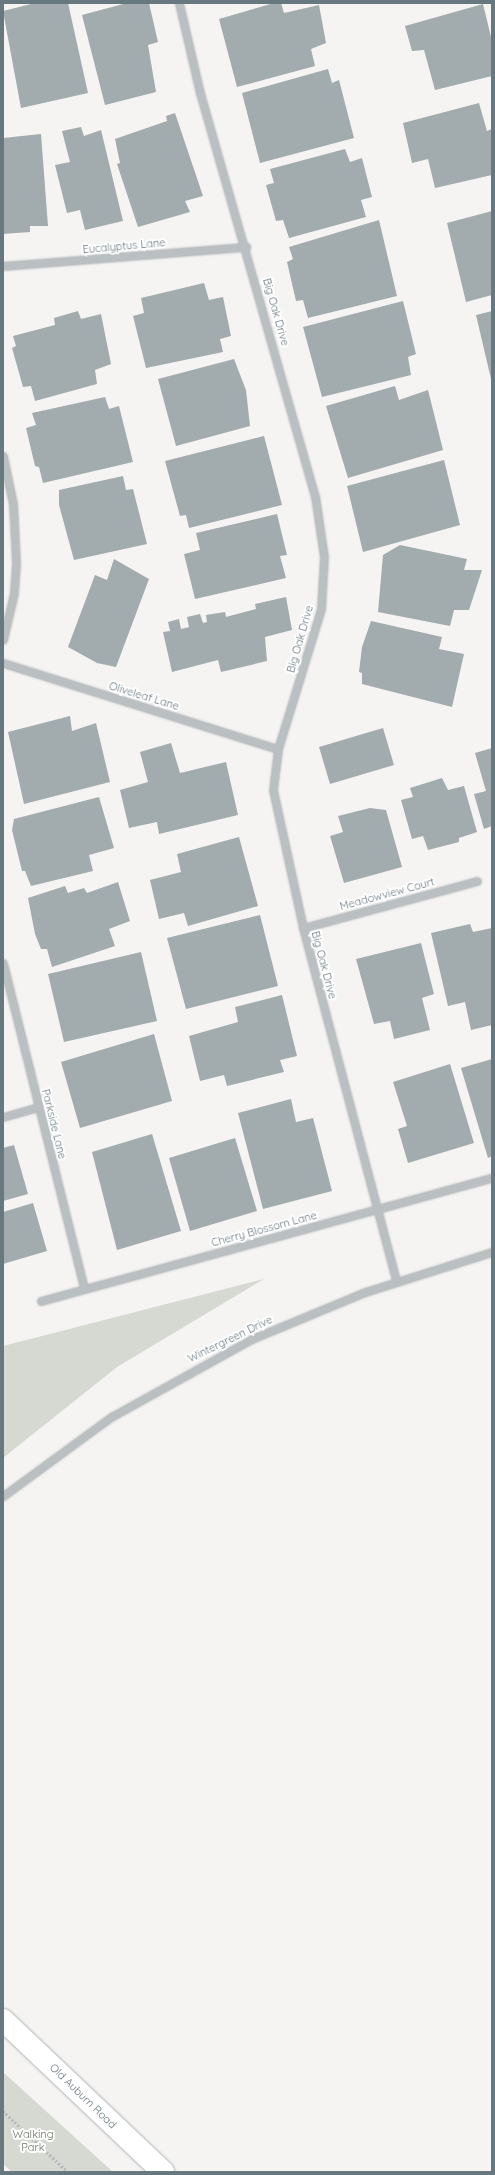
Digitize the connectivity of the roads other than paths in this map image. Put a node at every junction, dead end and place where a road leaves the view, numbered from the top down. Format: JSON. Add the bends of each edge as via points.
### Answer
{"nodes":[{"id":1,"x":179,"y":3,"type":"edge"},
{"id":2,"x":246,"y":247,"type":"junction"},
{"id":3,"x":3,"y":266,"type":"edge"},
{"id":4,"x":3,"y":456,"type":"edge"},
{"id":5,"x":3,"y":640,"type":"edge"},
{"id":6,"x":3,"y":663,"type":"edge"},
{"id":7,"x":278,"y":749,"type":"junction"},
{"id":8,"x":477,"y":881,"type":"dead end"},
{"id":9,"x":303,"y":928,"type":"junction"},
{"id":10,"x":3,"y":964,"type":"edge"},
{"id":11,"x":38,"y":1107,"type":"junction"},
{"id":12,"x":3,"y":1117,"type":"edge"},
{"id":13,"x":492,"y":1178,"type":"edge"},
{"id":14,"x":376,"y":1210,"type":"junction"},
{"id":15,"x":492,"y":1252,"type":"edge"},
{"id":16,"x":396,"y":1281,"type":"junction"},
{"id":17,"x":84,"y":1289,"type":"junction"},
{"id":18,"x":41,"y":1301,"type":"dead end"},
{"id":19,"x":3,"y":1496,"type":"edge"},
{"id":20,"x":3,"y":2020,"type":"edge"},
{"id":21,"x":163,"y":2172,"type":"edge"}],
"edges":[{"from":1,"to":2,"type":"street","name":"Big Oak Drive","via":[[200,93]]},
{"from":2,"to":3,"type":"street","name":"Eucalyptus Lane"},
{"from":2,"to":7,"type":"street","name":"Big Oak Drive","via":[[307,464],[324,557],[322,609]]},
{"from":4,"to":5,"type":"street","via":[[13,504],[16,549],[14,593]]},
{"from":6,"to":7,"type":"street","name":"Oliveleaf Lane"},
{"from":7,"to":9,"type":"street","name":"Big Oak Drive","via":[[274,802]]},
{"from":8,"to":9,"type":"street","name":"Meadowview Court"},
{"from":9,"to":14,"type":"street","name":"Big Oak Drive"},
{"from":10,"to":11,"type":"street","name":"Parkside Lane"},
{"from":11,"to":12,"type":"street"},
{"from":11,"to":17,"type":"street","name":"Parkside Lane"},
{"from":13,"to":14,"type":"street","name":"Cherry Blossom Lane"},
{"from":14,"to":16,"type":"street","name":"Big Oak Drive"},
{"from":14,"to":17,"type":"street","name":"Cherry Blossom Lane"},
{"from":15,"to":16,"type":"street","name":"Wintergreen Drive"},
{"from":16,"to":19,"type":"street","name":"Wintergreen Drive","via":[[287,1324],[202,1364],[111,1417]]},
{"from":17,"to":18,"type":"street","name":"Cherry Blossom Lane"},
{"from":20,"to":21,"type":"main road","name":"Old Auburn Road"}]}
